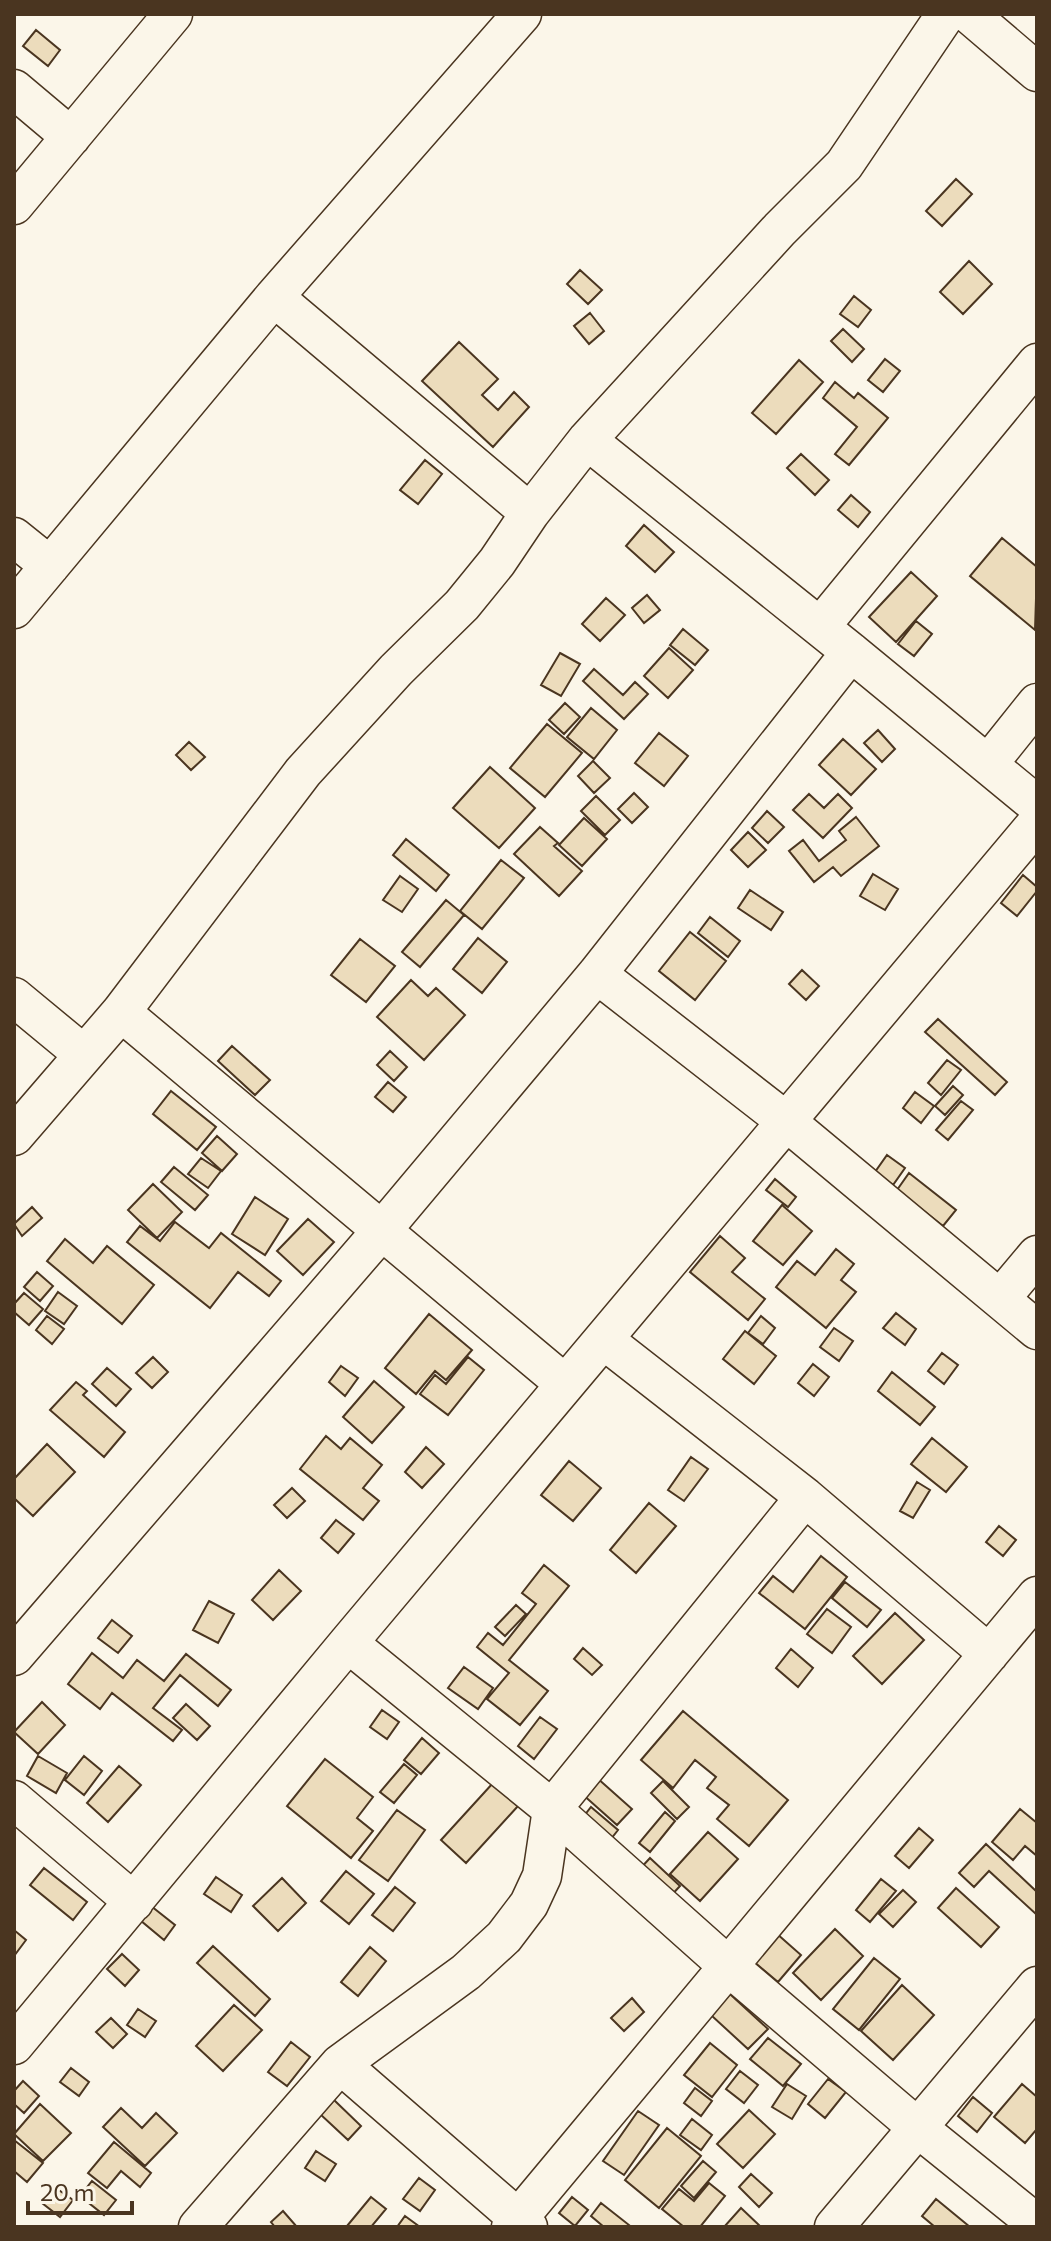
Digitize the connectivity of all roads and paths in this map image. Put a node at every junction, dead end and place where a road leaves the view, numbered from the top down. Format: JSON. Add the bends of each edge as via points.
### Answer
{"nodes":[{"id":1,"x":173,"y":14,"type":"edge"},
{"id":2,"x":522,"y":14,"type":"edge"},
{"id":3,"x":946,"y":14,"type":"edge"},
{"id":4,"x":969,"y":14,"type":"edge"},
{"id":5,"x":1037,"y":72,"type":"edge"},
{"id":6,"x":14,"y":89,"type":"edge"},
{"id":7,"x":71,"y":137,"type":"junction"},
{"id":8,"x":14,"y":205,"type":"edge"},
{"id":9,"x":274,"y":297,"type":"junction"},
{"id":10,"x":1037,"y":363,"type":"edge"},
{"id":11,"x":587,"y":440,"type":"junction"},
{"id":12,"x":530,"y":513,"type":"junction"},
{"id":13,"x":14,"y":537,"type":"edge"},
{"id":14,"x":50,"y":566,"type":"junction"},
{"id":15,"x":14,"y":609,"type":"edge"},
{"id":16,"x":820,"y":627,"type":"junction"},
{"id":17,"x":851,"y":652,"type":"junction"},
{"id":18,"x":1037,"y":703,"type":"edge"},
{"id":19,"x":989,"y":763,"type":"junction"},
{"id":20,"x":1037,"y":805,"type":"edge"},
{"id":21,"x":1037,"y":823,"type":"edge"},
{"id":22,"x":597,"y":974,"type":"junction"},
{"id":23,"x":14,"y":997,"type":"edge"},
{"id":24,"x":121,"y":1012,"type":"junction"},
{"id":25,"x":83,"y":1054,"type":"junction"},
{"id":26,"x":787,"y":1122,"type":"junction"},
{"id":27,"x":14,"y":1136,"type":"edge"},
{"id":28,"x":383,"y":1229,"type":"junction"},
{"id":29,"x":1037,"y":1255,"type":"edge"},
{"id":30,"x":1000,"y":1299,"type":"junction"},
{"id":31,"x":1037,"y":1330,"type":"edge"},
{"id":32,"x":604,"y":1340,"type":"junction"},
{"id":33,"x":565,"y":1384,"type":"junction"},
{"id":34,"x":805,"y":1497,"type":"junction"},
{"id":35,"x":1037,"y":1596,"type":"edge"},
{"id":36,"x":348,"y":1643,"type":"junction"},
{"id":37,"x":989,"y":1654,"type":"junction"},
{"id":38,"x":14,"y":1656,"type":"edge"},
{"id":39,"x":14,"y":1800,"type":"edge"},
{"id":40,"x":552,"y":1809,"type":"junction"},
{"id":41,"x":134,"y":1902,"type":"junction"},
{"id":42,"x":728,"y":1966,"type":"junction"},
{"id":43,"x":1037,"y":1986,"type":"edge"},
{"id":44,"x":14,"y":2045,"type":"edge"},
{"id":45,"x":340,"y":2064,"type":"junction"},
{"id":46,"x":918,"y":2128,"type":"junction"},
{"id":47,"x":519,"y":2224,"type":"edge"},
{"id":48,"x":1037,"y":2224,"type":"edge"},
{"id":49,"x":198,"y":2227,"type":"edge"},
{"id":50,"x":834,"y":2227,"type":"edge"}],
"edges":[{"from":1,"to":7,"type":"street"},
{"from":2,"to":9,"type":"street"},
{"from":3,"to":11,"type":"street","via":[[844,165]]},
{"from":4,"to":5,"type":"street"},
{"from":6,"to":7,"type":"street"},
{"from":7,"to":8,"type":"street"},
{"from":9,"to":12,"type":"street"},
{"from":9,"to":14,"type":"street"},
{"from":10,"to":16,"type":"street"},
{"from":11,"to":12,"type":"street"},
{"from":11,"to":16,"type":"street"},
{"from":12,"to":24,"type":"street","via":[[462,605],[303,772]]},
{"from":13,"to":14,"type":"street"},
{"from":14,"to":15,"type":"street"},
{"from":16,"to":17,"type":"street"},
{"from":17,"to":19,"type":"street"},
{"from":17,"to":22,"type":"street"},
{"from":18,"to":19,"type":"street"},
{"from":19,"to":20,"type":"street"},
{"from":21,"to":26,"type":"street"},
{"from":22,"to":26,"type":"street"},
{"from":22,"to":28,"type":"street"},
{"from":23,"to":25,"type":"street"},
{"from":24,"to":25,"type":"street"},
{"from":24,"to":28,"type":"street"},
{"from":25,"to":27,"type":"street"},
{"from":26,"to":30,"type":"street"},
{"from":26,"to":32,"type":"street"},
{"from":28,"to":33,"type":"street"},
{"from":28,"to":38,"type":"street"},
{"from":29,"to":30,"type":"street"},
{"from":30,"to":31,"type":"street"},
{"from":32,"to":33,"type":"street"},
{"from":32,"to":34,"type":"street"},
{"from":33,"to":36,"type":"street"},
{"from":34,"to":37,"type":"street"},
{"from":34,"to":40,"type":"street"},
{"from":35,"to":37,"type":"street"},
{"from":36,"to":40,"type":"street"},
{"from":36,"to":41,"type":"street"},
{"from":37,"to":42,"type":"street"},
{"from":39,"to":41,"type":"street"},
{"from":40,"to":42,"type":"street"},
{"from":40,"to":45,"type":"street","via":[[542,1876],[504,1937],[466,1972]]},
{"from":41,"to":44,"type":"street"},
{"from":42,"to":46,"type":"street"},
{"from":42,"to":47,"type":"street"},
{"from":43,"to":46,"type":"street"},
{"from":45,"to":47,"type":"street"},
{"from":45,"to":49,"type":"street"},
{"from":46,"to":48,"type":"street"},
{"from":46,"to":50,"type":"street"}]}
